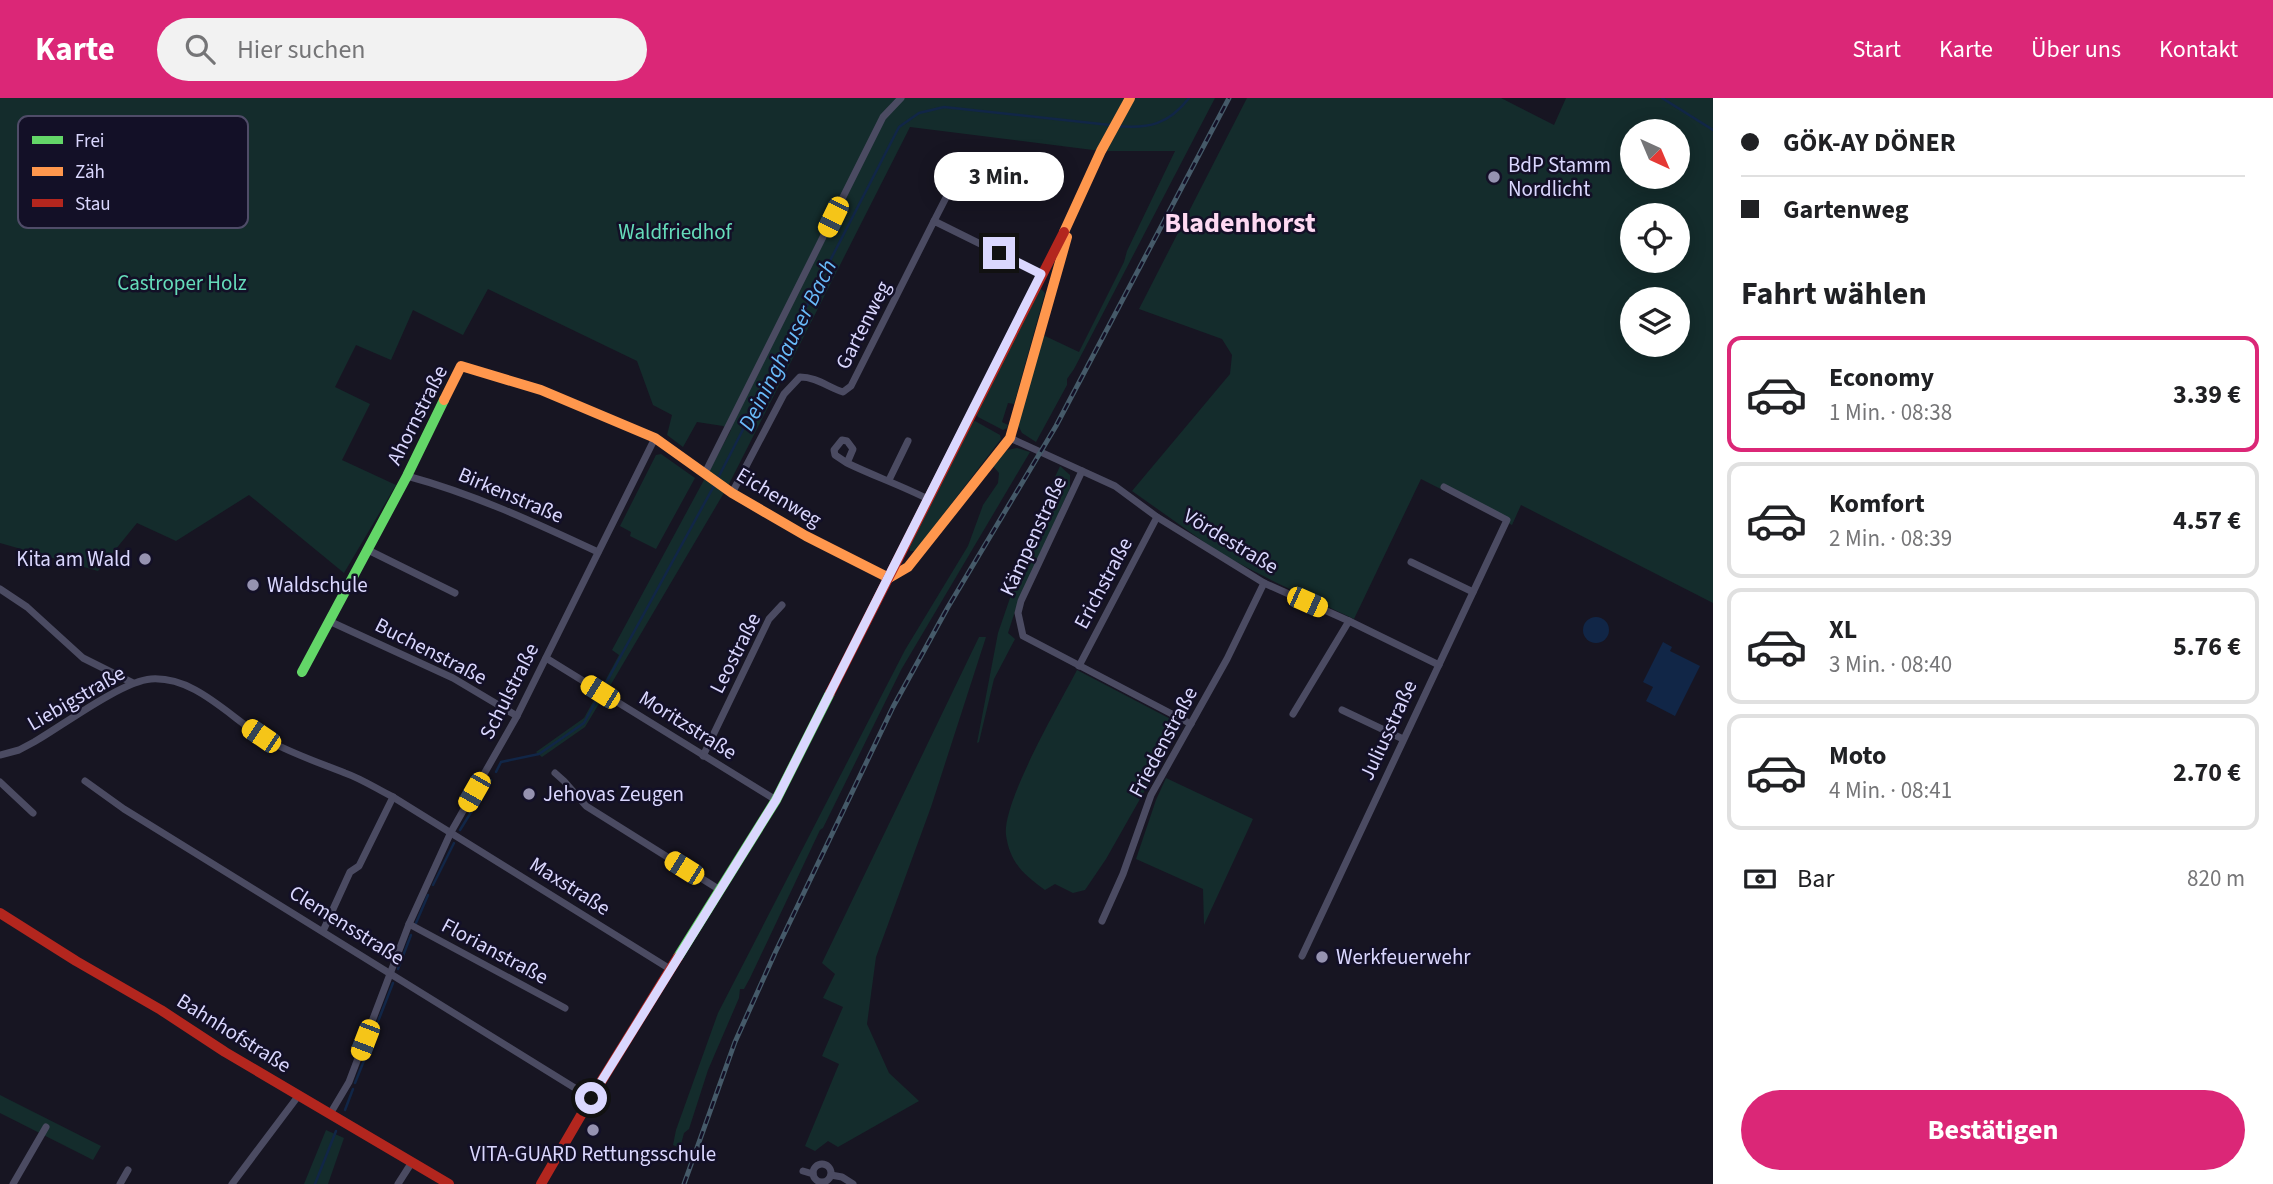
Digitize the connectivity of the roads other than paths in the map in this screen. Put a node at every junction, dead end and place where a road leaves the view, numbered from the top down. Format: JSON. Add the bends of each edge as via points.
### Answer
{"nodes":[{"id":1,"x":901,"y":98,"type":"edge"},
{"id":2,"x":1127,"y":103,"type":"edge"},
{"id":3,"x":956,"y":178,"type":"dead end"},
{"id":4,"x":1073,"y":216,"type":"junction"},
{"id":5,"x":934,"y":221,"type":"junction"},
{"id":6,"x":1040,"y":278,"type":"junction"},
{"id":7,"x":1052,"y":288,"type":"junction"},
{"id":8,"x":654,"y":438,"type":"junction"},
{"id":9,"x":1010,"y":438,"type":"junction"},
{"id":10,"x":908,"y":441,"type":"dead end"},
{"id":11,"x":847,"y":463,"type":"dead end"},
{"id":12,"x":1082,"y":471,"type":"junction"},
{"id":13,"x":705,"y":473,"type":"junction"},
{"id":14,"x":408,"y":476,"type":"junction"},
{"id":15,"x":889,"y":480,"type":"junction"},
{"id":16,"x":1444,"y":487,"type":"dead end"},
{"id":17,"x":732,"y":493,"type":"junction"},
{"id":18,"x":928,"y":499,"type":"junction"},
{"id":19,"x":1157,"y":517,"type":"junction"},
{"id":20,"x":368,"y":550,"type":"junction"},
{"id":21,"x":598,"y":552,"type":"junction"},
{"id":22,"x":1411,"y":562,"type":"dead end"},
{"id":23,"x":889,"y":578,"type":"junction"},
{"id":24,"x":1265,"y":583,"type":"junction"},
{"id":25,"x":0,"y":589,"type":"edge"},
{"id":26,"x":1473,"y":592,"type":"junction"},
{"id":27,"x":455,"y":593,"type":"dead end"},
{"id":28,"x":782,"y":605,"type":"dead end"},
{"id":29,"x":329,"y":621,"type":"junction"},
{"id":30,"x":1349,"y":621,"type":"junction"},
{"id":31,"x":546,"y":658,"type":"junction"},
{"id":32,"x":1439,"y":665,"type":"junction"},
{"id":33,"x":1079,"y":666,"type":"junction"},
{"id":34,"x":302,"y":672,"type":"dead end"},
{"id":35,"x":133,"y":683,"type":"junction"},
{"id":36,"x":1342,"y":710,"type":"dead end"},
{"id":37,"x":1293,"y":714,"type":"dead end"},
{"id":38,"x":517,"y":716,"type":"junction"},
{"id":39,"x":1191,"y":724,"type":"junction"},
{"id":40,"x":1403,"y":739,"type":"junction"},
{"id":41,"x":0,"y":755,"type":"edge"},
{"id":42,"x":703,"y":756,"type":"junction"},
{"id":43,"x":555,"y":773,"type":"dead end"},
{"id":44,"x":85,"y":781,"type":"dead end"},
{"id":45,"x":0,"y":782,"type":"edge"},
{"id":46,"x":393,"y":797,"type":"junction"},
{"id":47,"x":776,"y":800,"type":"junction"},
{"id":48,"x":33,"y":813,"type":"dead end"},
{"id":49,"x":451,"y":832,"type":"junction"},
{"id":50,"x":720,"y":890,"type":"junction"},
{"id":51,"x":0,"y":913,"type":"edge"},
{"id":52,"x":1102,"y":921,"type":"dead end"},
{"id":53,"x":409,"y":924,"type":"junction"},
{"id":54,"x":323,"y":931,"type":"junction"},
{"id":55,"x":1302,"y":956,"type":"dead end"},
{"id":56,"x":670,"y":969,"type":"junction"},
{"id":57,"x":391,"y":973,"type":"junction"},
{"id":58,"x":565,"y":1008,"type":"dead end"},
{"id":59,"x":299,"y":1095,"type":"junction"},
{"id":60,"x":591,"y":1098,"type":"junction"},
{"id":61,"x":330,"y":1114,"type":"junction"},
{"id":62,"x":46,"y":1127,"type":"dead end"},
{"id":63,"x":412,"y":1162,"type":"junction"},
{"id":64,"x":128,"y":1170,"type":"dead end"},
{"id":65,"x":803,"y":1171,"type":"dead end"},
{"id":66,"x":813,"y":1174,"type":"junction"},
{"id":67,"x":831,"y":1175,"type":"junction"},
{"id":68,"x":13,"y":1184,"type":"edge"},
{"id":69,"x":120,"y":1184,"type":"edge"},
{"id":70,"x":232,"y":1184,"type":"edge"},
{"id":71,"x":398,"y":1184,"type":"edge"},
{"id":72,"x":449,"y":1184,"type":"edge"},
{"id":73,"x":541,"y":1184,"type":"edge"},
{"id":74,"x":853,"y":1184,"type":"edge"}],
"edges":[{"from":1,"to":13,"type":"street","via":[[883,117]]},
{"from":2,"to":4,"type":"street"},
{"from":3,"to":5,"type":"street","name":"Gartenweg"},
{"from":4,"to":6,"type":"street"},
{"from":4,"to":7,"type":"street"},
{"from":5,"to":6,"type":"street"},
{"from":5,"to":17,"type":"street","name":"Gartenweg","via":[[851,386],[843,392],[811,377],[800,377],[784,394]]},
{"from":6,"to":7,"type":"street"},
{"from":6,"to":18,"type":"street"},
{"from":7,"to":9,"type":"street"},
{"from":8,"to":13,"type":"street","name":"Eichenweg"},
{"from":8,"to":14,"type":"street","name":"Ahornstraße","via":[[541,390],[461,366]]},
{"from":8,"to":21,"type":"street","name":"Schulstraße"},
{"from":9,"to":12,"type":"street","name":"Vördestraße"},
{"from":9,"to":23,"type":"street","via":[[908,567]]},
{"from":10,"to":15,"type":"street"},
{"from":11,"to":15,"type":"street"},
{"from":12,"to":19,"type":"street","name":"Vördestraße","via":[[1115,486]]},
{"from":12,"to":33,"type":"street","name":"Kämpenstraße","via":[[1018,613],[1023,636]]},
{"from":13,"to":17,"type":"street","name":"Eichenweg"},
{"from":14,"to":20,"type":"street","name":"Ahornstraße"},
{"from":14,"to":21,"type":"street","name":"Birkenstraße","via":[[510,511]]},
{"from":15,"to":18,"type":"street"},
{"from":16,"to":26,"type":"street","name":"Juliusstraße","via":[[1507,520]]},
{"from":17,"to":23,"type":"street","name":"Eichenweg"},
{"from":18,"to":23,"type":"street"},
{"from":19,"to":24,"type":"street","name":"Vördestraße"},
{"from":19,"to":33,"type":"street","name":"Erichstraße"},
{"from":20,"to":27,"type":"street"},
{"from":20,"to":29,"type":"street","name":"Ahornstraße"},
{"from":21,"to":31,"type":"street","name":"Schulstraße"},
{"from":22,"to":26,"type":"street"},
{"from":23,"to":47,"type":"street"},
{"from":24,"to":30,"type":"street","name":"Vördestraße"},
{"from":24,"to":39,"type":"street","name":"Friedenstraße"},
{"from":25,"to":35,"type":"street","via":[[83,658]]},
{"from":26,"to":32,"type":"street","name":"Juliusstraße"},
{"from":28,"to":42,"type":"street","name":"Leostraße","via":[[769,619]]},
{"from":29,"to":34,"type":"street","name":"Ahornstraße"},
{"from":29,"to":38,"type":"street","name":"Buchenstraße","via":[[453,678]]},
{"from":30,"to":32,"type":"street","name":"Vördestraße"},
{"from":30,"to":37,"type":"street"},
{"from":31,"to":38,"type":"street","name":"Schulstraße"},
{"from":31,"to":42,"type":"street","name":"Moritzstraße"},
{"from":32,"to":40,"type":"street","name":"Juliusstraße"},
{"from":33,"to":39,"type":"street","name":"Kämpenstraße"},
{"from":35,"to":41,"type":"street","name":"Liebigstraße","via":[[34,742]]},
{"from":35,"to":46,"type":"street","name":"Liebigstraße","via":[[166,680],[191,688],[269,741]]},
{"from":36,"to":40,"type":"street"},
{"from":38,"to":49,"type":"street","name":"Schulstraße"},
{"from":39,"to":52,"type":"street","name":"Friedenstraße","via":[[1151,795]]},
{"from":40,"to":55,"type":"street","name":"Juliusstraße"},
{"from":42,"to":47,"type":"street","name":"Moritzstraße"},
{"from":43,"to":50,"type":"street","via":[[586,806]]},
{"from":44,"to":54,"type":"street","name":"Clemensstraße"},
{"from":45,"to":48,"type":"street"},
{"from":46,"to":49,"type":"street","name":"Liebigstraße"},
{"from":46,"to":54,"type":"street"},
{"from":47,"to":50,"type":"street"},
{"from":49,"to":53,"type":"street","name":"Schulstraße"},
{"from":49,"to":56,"type":"street","name":"Maxstraße"},
{"from":50,"to":56,"type":"street"},
{"from":51,"to":59,"type":"street","name":"Bahnhofstraße"},
{"from":53,"to":57,"type":"street","name":"Schulstraße"},
{"from":53,"to":58,"type":"street","name":"Florianstraße"},
{"from":54,"to":57,"type":"street","name":"Clemensstraße"},
{"from":56,"to":60,"type":"street"},
{"from":57,"to":60,"type":"street","name":"Clemensstraße"},
{"from":57,"to":61,"type":"street","name":"Schulstraße","via":[[349,1082]]},
{"from":59,"to":61,"type":"street","name":"Bahnhofstraße"},
{"from":59,"to":70,"type":"street"},
{"from":60,"to":73,"type":"street"},
{"from":61,"to":63,"type":"street","name":"Bahnhofstraße"},
{"from":62,"to":68,"type":"street"},
{"from":63,"to":71,"type":"street"},
{"from":63,"to":72,"type":"street","name":"Bahnhofstraße"},
{"from":64,"to":69,"type":"street"},
{"from":65,"to":66,"type":"street"},
{"from":66,"to":67,"type":"street","via":[[822,1182]]},
{"from":66,"to":67,"type":"street","via":[[822,1164],[829,1167]]},
{"from":67,"to":74,"type":"street"}]}
